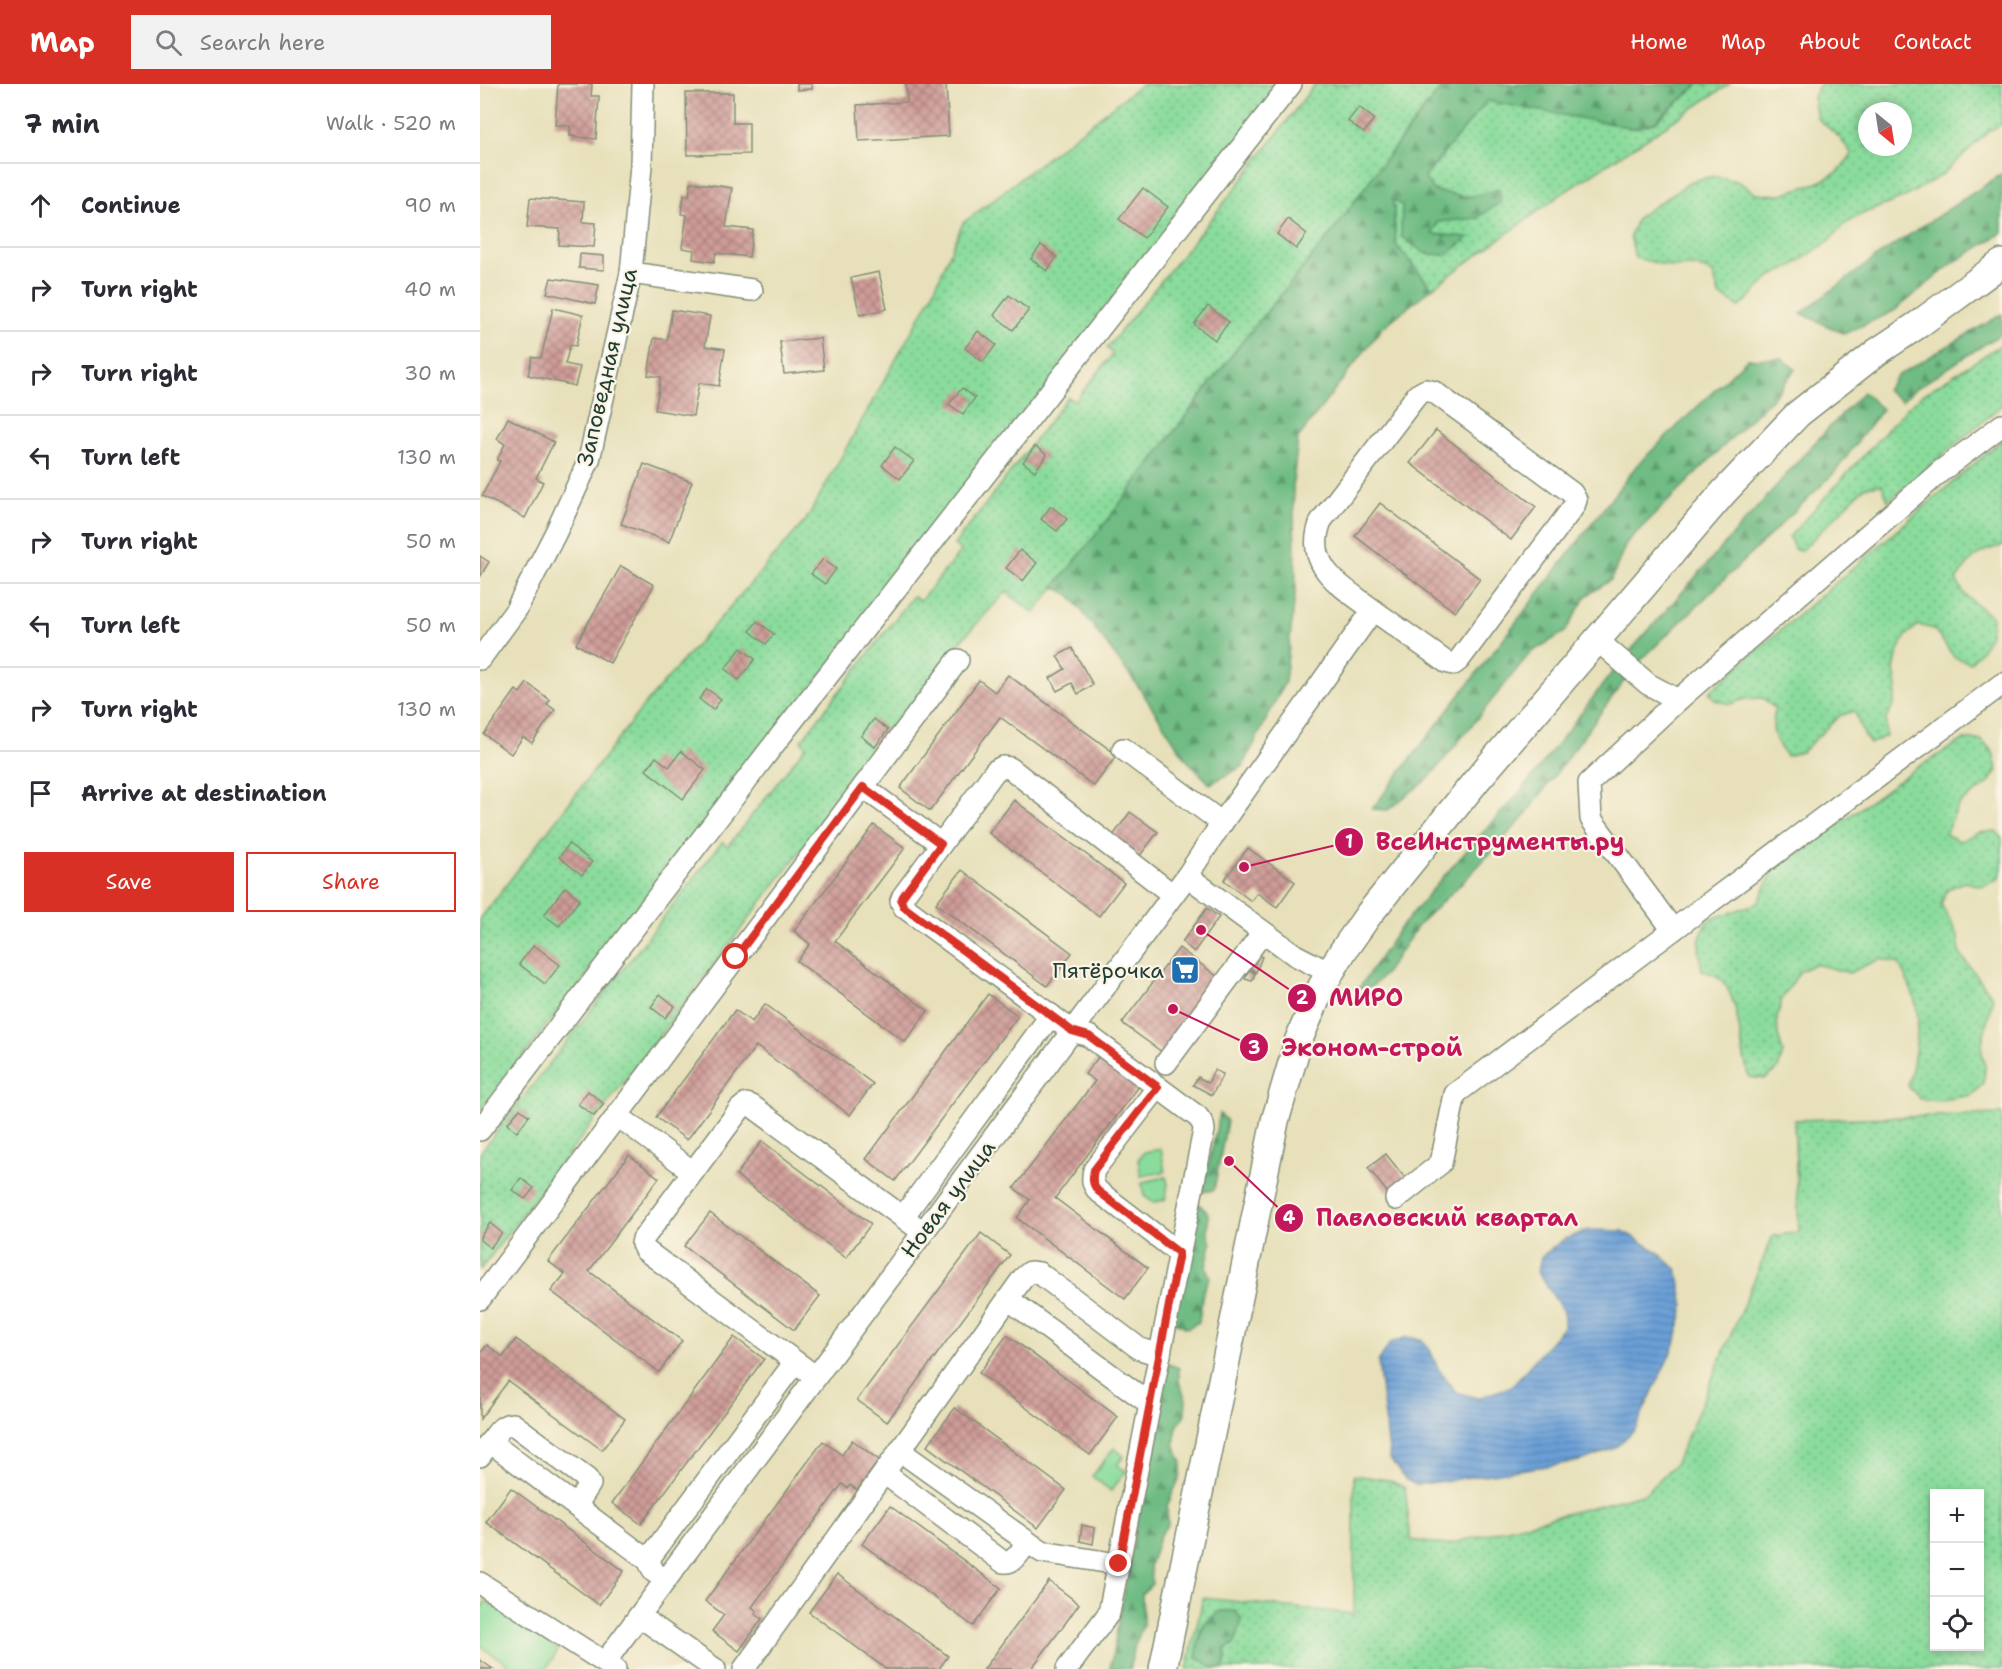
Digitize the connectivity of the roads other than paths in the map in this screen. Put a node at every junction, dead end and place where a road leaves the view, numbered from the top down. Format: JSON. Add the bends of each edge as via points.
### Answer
{"nodes":[{"id":1,"x":643,"y":84,"type":"edge"},
{"id":2,"x":1291,"y":84,"type":"edge"},
{"id":3,"x":2002,"y":263,"type":"edge"},
{"id":4,"x":631,"y":273,"type":"junction"},
{"id":5,"x":2002,"y":283,"type":"edge"},
{"id":6,"x":752,"y":290,"type":"dead end"},
{"id":7,"x":1919,"y":324,"type":"junction"},
{"id":8,"x":2002,"y":425,"type":"edge"},
{"id":9,"x":1374,"y":610,"type":"junction"},
{"id":10,"x":1597,"y":640,"type":"junction"},
{"id":11,"x":480,"y":659,"type":"edge"},
{"id":12,"x":958,"y":660,"type":"dead end"},
{"id":13,"x":2002,"y":684,"type":"edge"},
{"id":14,"x":1678,"y":700,"type":"junction"},
{"id":15,"x":1123,"y":749,"type":"dead end"},
{"id":16,"x":863,"y":787,"type":"junction"},
{"id":17,"x":1222,"y":822,"type":"junction"},
{"id":18,"x":941,"y":844,"type":"junction"},
{"id":19,"x":1187,"y":876,"type":"junction"},
{"id":20,"x":1173,"y":895,"type":"junction"},
{"id":21,"x":1673,"y":930,"type":"junction"},
{"id":22,"x":1263,"y":932,"type":"junction"},
{"id":23,"x":1330,"y":973,"type":"junction"},
{"id":24,"x":1052,"y":1016,"type":"junction"},
{"id":25,"x":1072,"y":1031,"type":"junction"},
{"id":26,"x":1166,"y":1063,"type":"dead end"},
{"id":27,"x":1158,"y":1087,"type":"junction"},
{"id":28,"x":618,"y":1116,"type":"junction"},
{"id":29,"x":480,"y":1130,"type":"edge"},
{"id":30,"x":693,"y":1172,"type":"junction"},
{"id":31,"x":1396,"y":1199,"type":"dead end"},
{"id":32,"x":903,"y":1217,"type":"junction"},
{"id":33,"x":923,"y":1232,"type":"junction"},
{"id":34,"x":1179,"y":1253,"type":"junction"},
{"id":35,"x":480,"y":1299,"type":"edge"},
{"id":36,"x":1008,"y":1299,"type":"junction"},
{"id":37,"x":1160,"y":1355,"type":"junction"},
{"id":38,"x":795,"y":1362,"type":"junction"},
{"id":39,"x":816,"y":1377,"type":"junction"},
{"id":40,"x":1150,"y":1404,"type":"junction"},
{"id":41,"x":485,"y":1449,"type":"edge"},
{"id":42,"x":900,"y":1451,"type":"junction"},
{"id":43,"x":884,"y":1473,"type":"junction"},
{"id":44,"x":576,"y":1506,"type":"junction"},
{"id":45,"x":1027,"y":1542,"type":"junction"},
{"id":46,"x":648,"y":1560,"type":"junction"},
{"id":47,"x":1119,"y":1564,"type":"junction"},
{"id":48,"x":480,"y":1583,"type":"edge"},
{"id":49,"x":661,"y":1586,"type":"junction"},
{"id":50,"x":639,"y":1616,"type":"junction"},
{"id":51,"x":611,"y":1665,"type":"edge"},
{"id":52,"x":715,"y":1669,"type":"edge"},
{"id":53,"x":744,"y":1669,"type":"edge"},
{"id":54,"x":1067,"y":1669,"type":"edge"},
{"id":55,"x":1163,"y":1669,"type":"edge"}],
"edges":[{"from":1,"to":4,"type":"street","name":"Заповедная улица","via":[[641,166]]},
{"from":2,"to":29,"type":"street","via":[[768,752]]},
{"from":3,"to":7,"type":"main road"},
{"from":4,"to":6,"type":"street"},
{"from":4,"to":11,"type":"street","name":"Заповедная улица","via":[[589,460],[516,610]]},
{"from":5,"to":7,"type":"main road"},
{"from":7,"to":10,"type":"main road","via":[[1798,414]]},
{"from":8,"to":14,"type":"street","via":[[1941,471]]},
{"from":9,"to":9,"type":"street","via":[[1454,664],[1576,500],[1434,392],[1426,390],[1417,395],[1317,533],[1316,549],[1328,575]]},
{"from":9,"to":17,"type":"street","name":"Новая улица"},
{"from":10,"to":14,"type":"street","via":[[1648,684]]},
{"from":10,"to":23,"type":"main road","via":[[1376,905]]},
{"from":12,"to":16,"type":"street"},
{"from":13,"to":21,"type":"street"},
{"from":14,"to":21,"type":"street","via":[[1589,783],[1591,819]]},
{"from":15,"to":17,"type":"street"},
{"from":16,"to":18,"type":"street"},
{"from":16,"to":28,"type":"street"},
{"from":17,"to":19,"type":"street","name":"Новая улица"},
{"from":18,"to":20,"type":"street","via":[[995,771],[1010,768]]},
{"from":18,"to":24,"type":"street","via":[[903,896],[904,907]]},
{"from":19,"to":20,"type":"street","name":"Новая улица"},
{"from":19,"to":22,"type":"street"},
{"from":20,"to":25,"type":"street","name":"Новая улица"},
{"from":21,"to":31,"type":"street","via":[[1455,1094],[1441,1163]]},
{"from":22,"to":23,"type":"street"},
{"from":22,"to":26,"type":"street"},
{"from":23,"to":55,"type":"main road","via":[[1299,1039],[1275,1121]]},
{"from":24,"to":25,"type":"street"},
{"from":24,"to":32,"type":"street"},
{"from":25,"to":27,"type":"street","via":[[1089,1036]]},
{"from":25,"to":33,"type":"street","name":"Новая улица"},
{"from":27,"to":34,"type":"street","via":[[1198,1117],[1204,1130]]},
{"from":27,"to":34,"type":"street","via":[[1094,1170],[1092,1178],[1098,1191]]},
{"from":28,"to":30,"type":"street"},
{"from":28,"to":35,"type":"street"},
{"from":30,"to":32,"type":"street","via":[[746,1104]]},
{"from":30,"to":38,"type":"street","via":[[642,1244]]},
{"from":32,"to":33,"type":"street"},
{"from":33,"to":39,"type":"street","name":"Новая улица"},
{"from":34,"to":37,"type":"street"},
{"from":36,"to":37,"type":"street","via":[[1030,1272],[1039,1273],[1140,1349]]},
{"from":36,"to":40,"type":"street"},
{"from":36,"to":42,"type":"street"},
{"from":37,"to":40,"type":"street"},
{"from":38,"to":39,"type":"street"},
{"from":38,"to":46,"type":"street"},
{"from":39,"to":49,"type":"street","name":"Новая улица"},
{"from":40,"to":47,"type":"street"},
{"from":41,"to":44,"type":"street"},
{"from":41,"to":44,"type":"street","via":[[502,1427],[513,1424],[587,1479],[590,1484]]},
{"from":42,"to":43,"type":"street"},
{"from":42,"to":45,"type":"street"},
{"from":43,"to":45,"type":"street","via":[[1003,1562],[1013,1560]]},
{"from":43,"to":53,"type":"street"},
{"from":44,"to":46,"type":"street"},
{"from":45,"to":47,"type":"street","via":[[1042,1552]]},
{"from":46,"to":49,"type":"street"},
{"from":47,"to":54,"type":"street","via":[[1109,1613]]},
{"from":48,"to":51,"type":"street"},
{"from":49,"to":50,"type":"street","name":"Новая улица"},
{"from":50,"to":51,"type":"street","name":"Новая улица"},
{"from":50,"to":52,"type":"street"}]}
